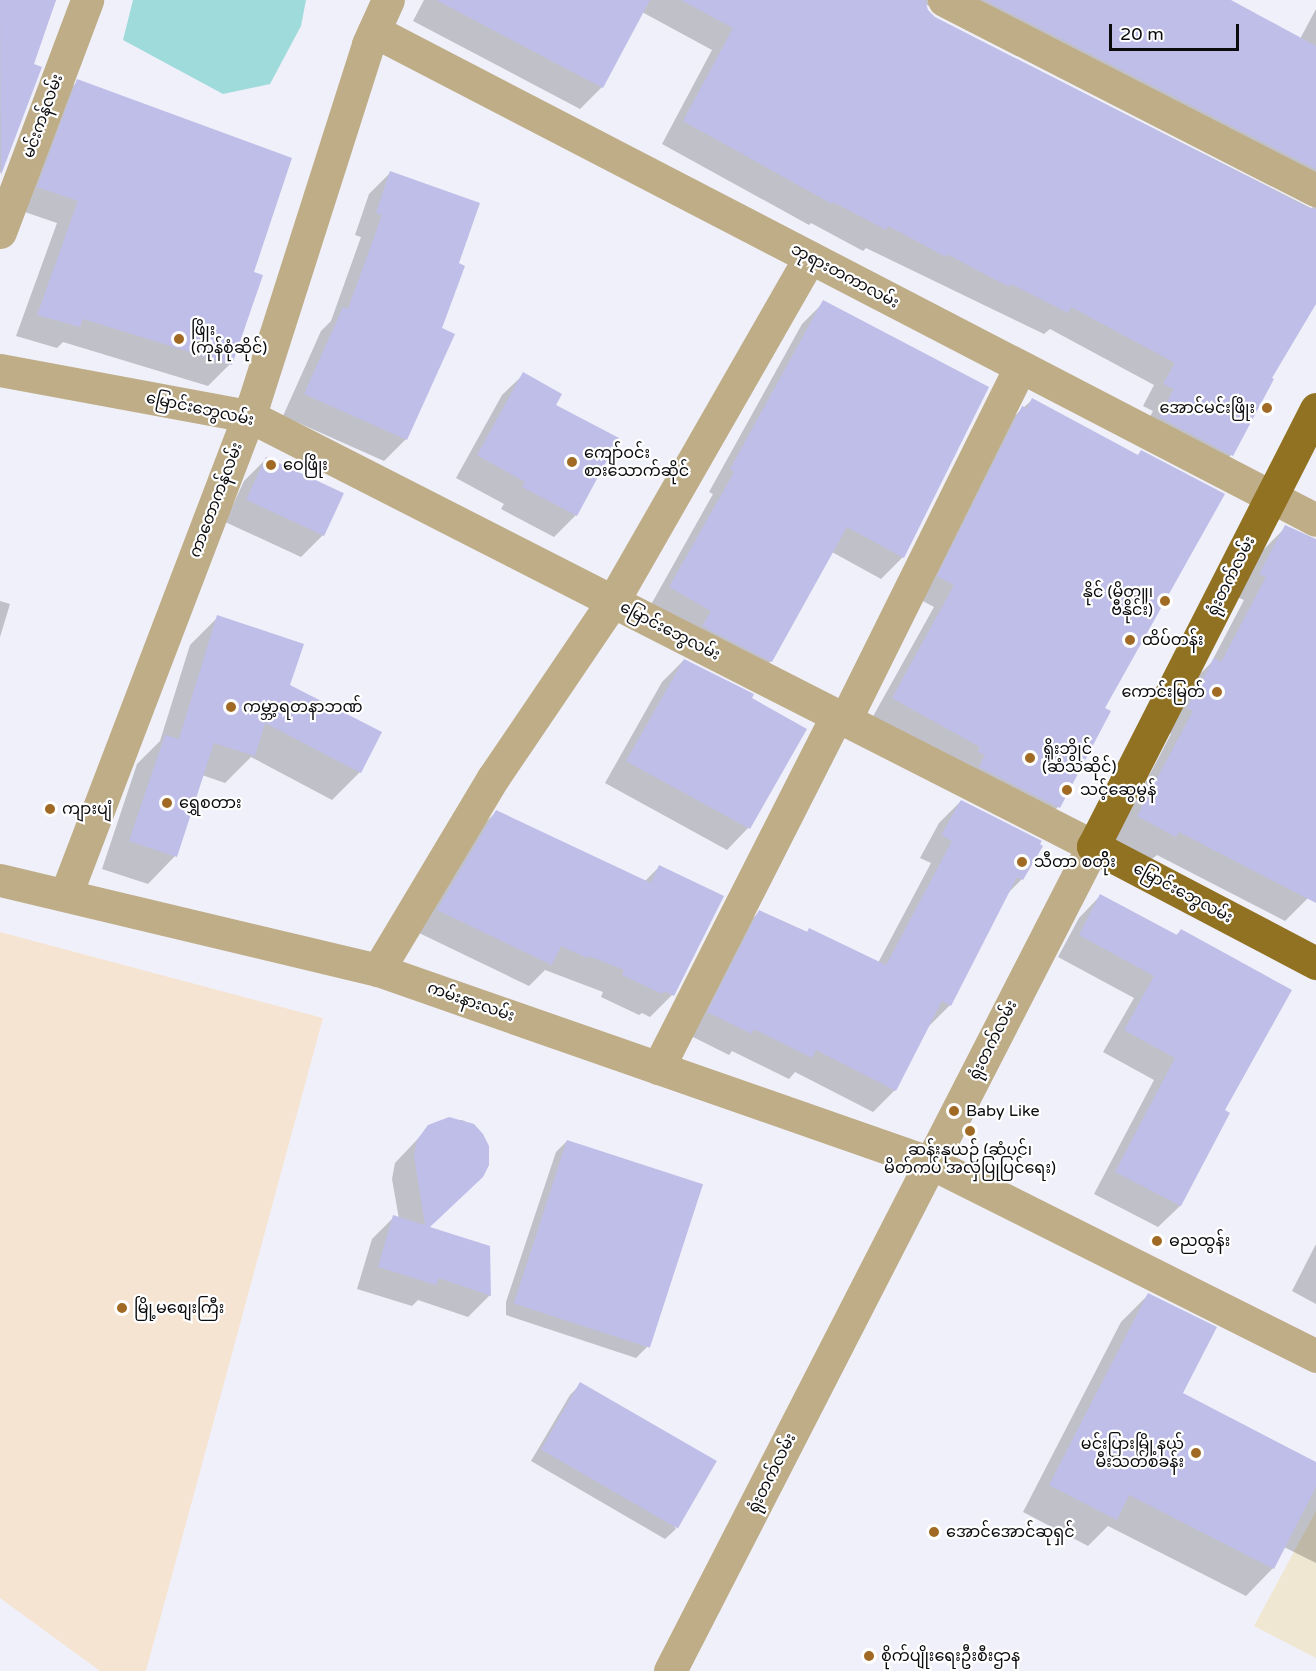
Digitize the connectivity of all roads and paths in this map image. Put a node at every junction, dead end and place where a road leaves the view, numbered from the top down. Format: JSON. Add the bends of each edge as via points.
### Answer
{"nodes":[{"id":1,"x":87,"y":0,"type":"edge"},
{"id":2,"x":388,"y":0,"type":"edge"},
{"id":3,"x":944,"y":0,"type":"edge"},
{"id":4,"x":374,"y":31,"type":"junction"},
{"id":5,"x":1316,"y":190,"type":"edge"},
{"id":6,"x":0,"y":232,"type":"edge"},
{"id":7,"x":810,"y":257,"type":"junction"},
{"id":8,"x":1020,"y":367,"type":"junction"},
{"id":9,"x":0,"y":370,"type":"edge"},
{"id":10,"x":1316,"y":409,"type":"edge"},
{"id":11,"x":249,"y":416,"type":"junction"},
{"id":12,"x":1271,"y":497,"type":"junction"},
{"id":13,"x":1316,"y":520,"type":"edge"},
{"id":14,"x":613,"y":601,"type":"junction"},
{"id":15,"x":841,"y":717,"type":"junction"},
{"id":16,"x":1093,"y":846,"type":"junction"},
{"id":17,"x":0,"y":880,"type":"edge"},
{"id":18,"x":66,"y":894,"type":"junction"},
{"id":19,"x":1316,"y":963,"type":"edge"},
{"id":20,"x":378,"y":970,"type":"junction"},
{"id":21,"x":658,"y":1068,"type":"junction"},
{"id":22,"x":931,"y":1163,"type":"junction"},
{"id":23,"x":1316,"y":1356,"type":"edge"},
{"id":24,"x":670,"y":1671,"type":"edge"}],
"edges":[{"from":1,"to":6,"type":"street","name":"မင်းကန်လမ်း"},
{"from":2,"to":4,"type":"street","name":"ကာတောကန်လမ်း"},
{"from":3,"to":5,"type":"street"},
{"from":4,"to":7,"type":"street","name":"ဘုရားတကာလမ်း"},
{"from":4,"to":11,"type":"street","name":"ကာတောကန်လမ်း"},
{"from":7,"to":8,"type":"street","name":"ဘုရားတကာလမ်း"},
{"from":7,"to":14,"type":"street"},
{"from":8,"to":12,"type":"street","name":"ဘုရားတကာလမ်း"},
{"from":8,"to":15,"type":"street"},
{"from":9,"to":11,"type":"street","name":"မြောင်းဘွေလမ်း"},
{"from":10,"to":12,"type":"main road","name":"ရုံးတက်လမ်း"},
{"from":11,"to":14,"type":"street","name":"မြောင်းဘွေလမ်း"},
{"from":11,"to":18,"type":"street","name":"ကာတောကန်လမ်း"},
{"from":12,"to":13,"type":"street","name":"ဘုရားတကာလမ်း"},
{"from":12,"to":16,"type":"main road","name":"ရုံးတက်လမ်း"},
{"from":14,"to":15,"type":"street","name":"မြောင်းဘွေလမ်း"},
{"from":14,"to":20,"type":"street","via":[[493,778]]},
{"from":15,"to":16,"type":"street","name":"မြောင်းဘွေလမ်း"},
{"from":15,"to":21,"type":"street"},
{"from":16,"to":19,"type":"main road","name":"မြောင်းဘွေလမ်း"},
{"from":16,"to":22,"type":"street","name":"ရုံးတက်လမ်း"},
{"from":17,"to":18,"type":"street","name":"ကမ်းနားလမ်း"},
{"from":18,"to":20,"type":"street","name":"ကမ်းနားလမ်း"},
{"from":20,"to":21,"type":"street","name":"ကမ်းနားလမ်း"},
{"from":21,"to":22,"type":"street","name":"ကမ်းနားလမ်း"},
{"from":22,"to":23,"type":"street","name":"ကမ်းနားလမ်း"},
{"from":22,"to":24,"type":"street","name":"ရုံးတက်လမ်း"}]}
